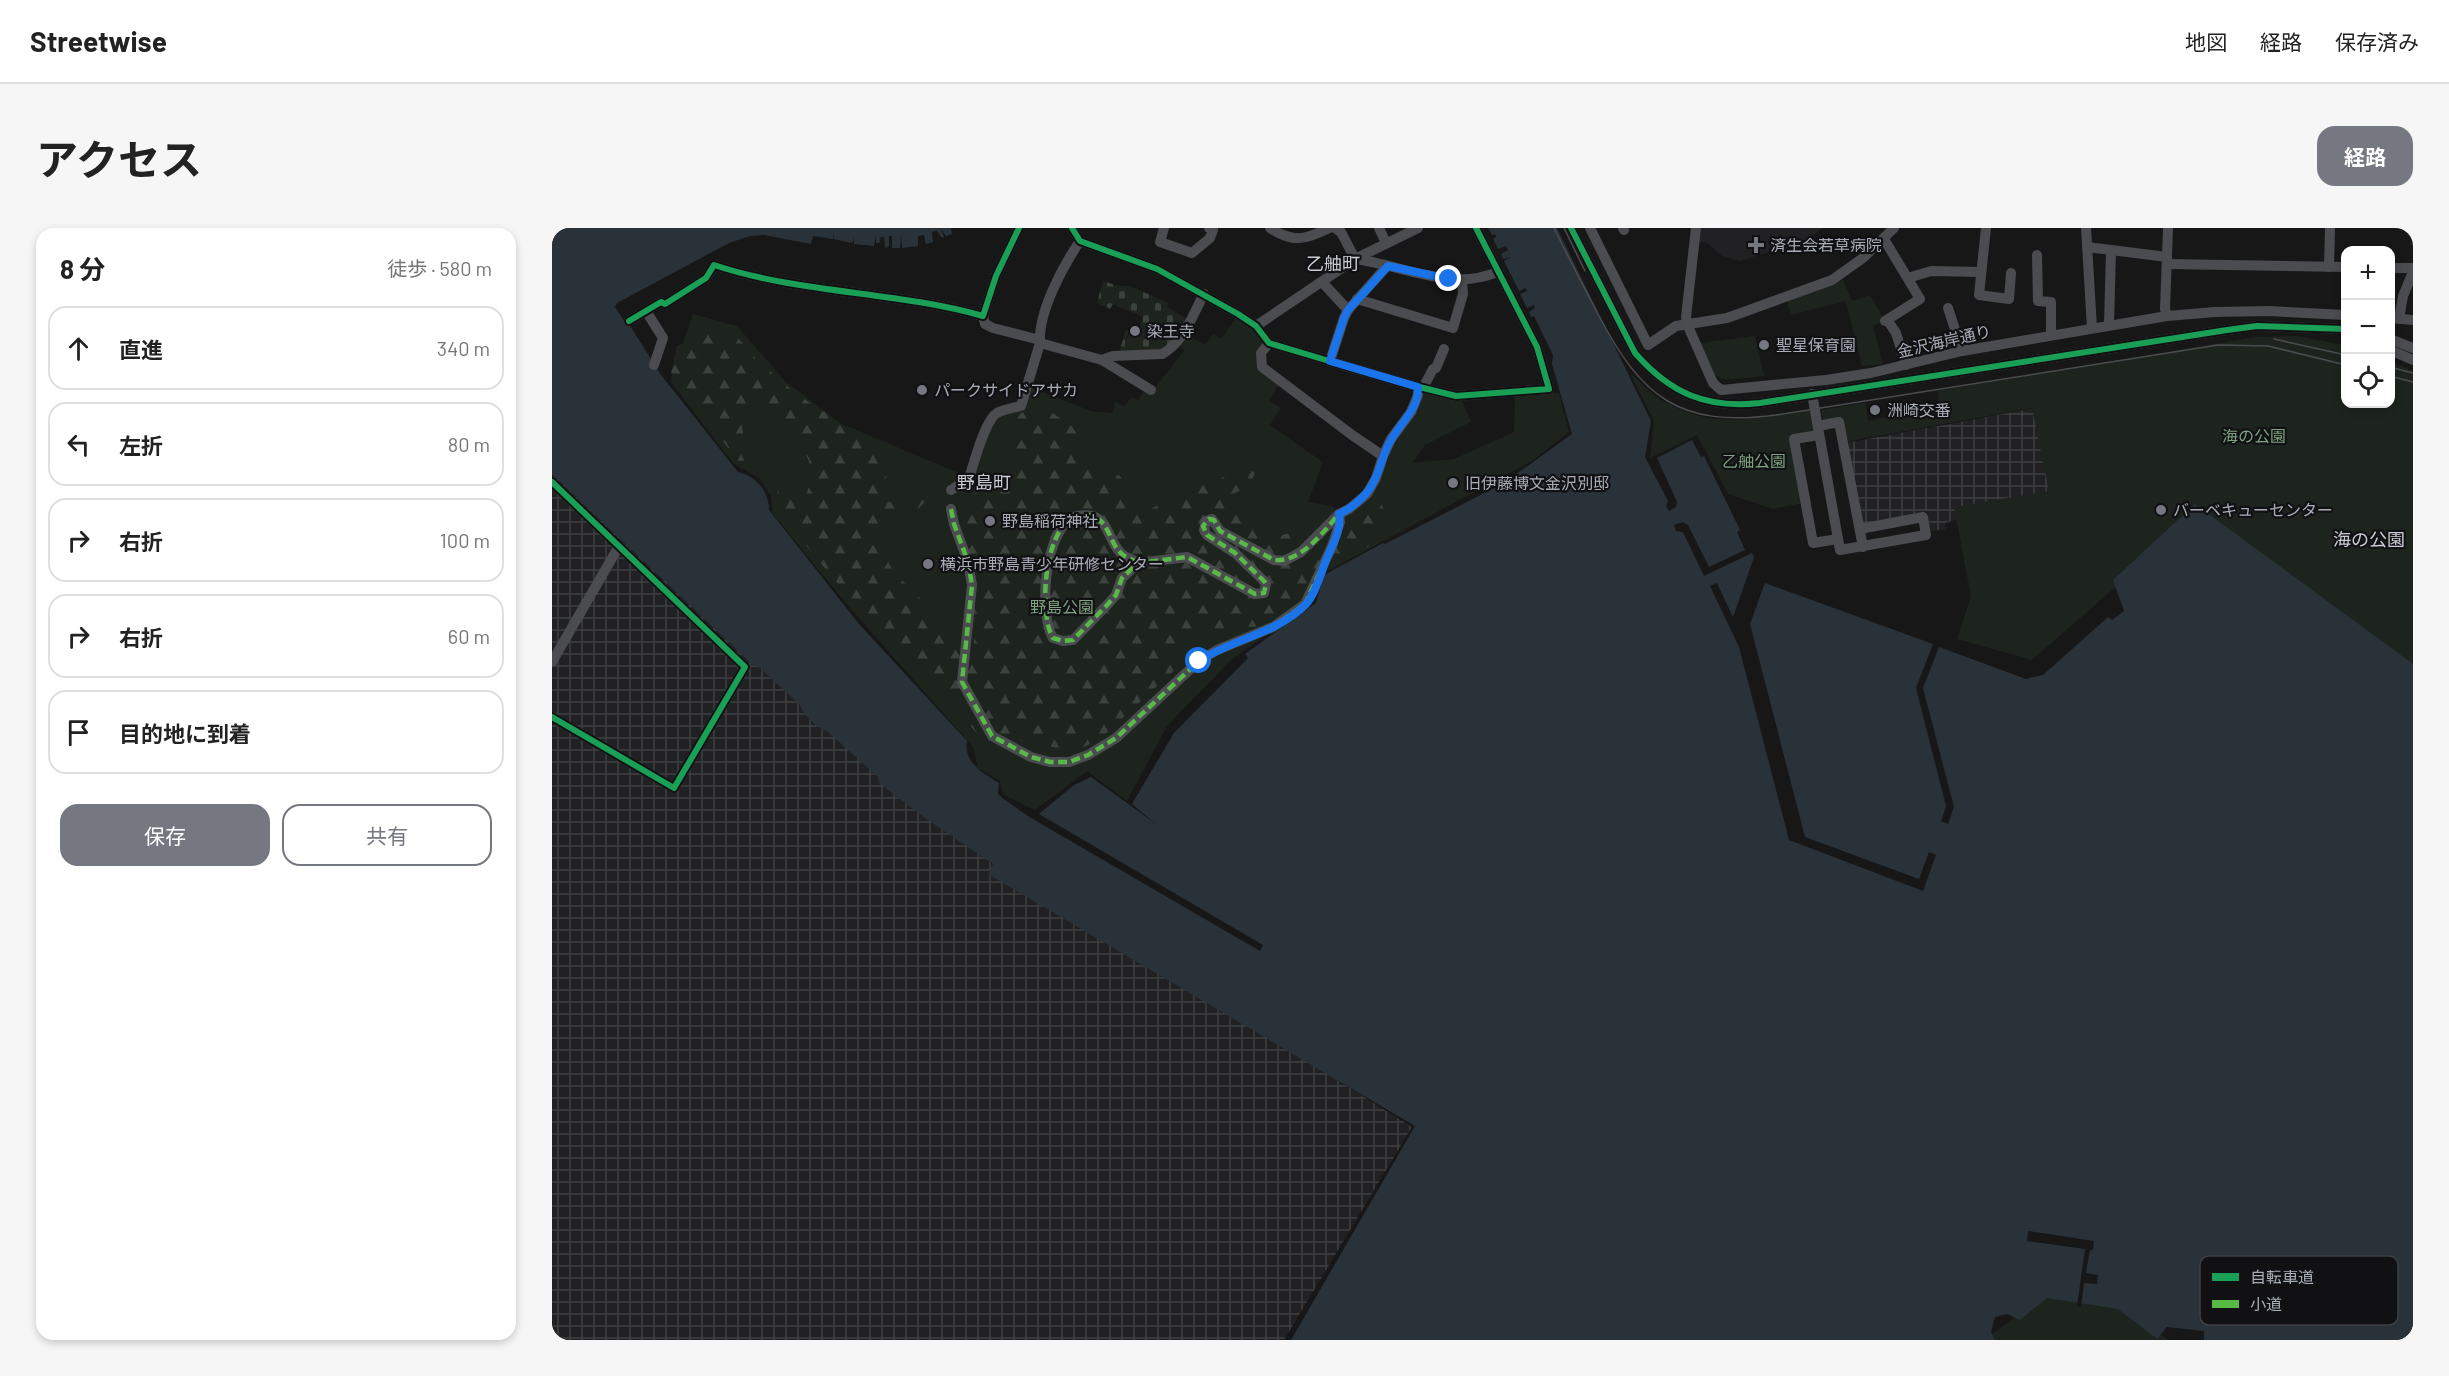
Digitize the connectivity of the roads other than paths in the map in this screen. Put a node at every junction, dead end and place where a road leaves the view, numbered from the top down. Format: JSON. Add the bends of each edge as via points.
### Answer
{"nodes":[{"id":1,"x":1018,"y":228,"type":"edge"},
{"id":2,"x":1072,"y":228,"type":"edge"},
{"id":3,"x":1164,"y":228,"type":"edge"},
{"id":4,"x":1209,"y":228,"type":"edge"},
{"id":5,"x":1270,"y":228,"type":"edge"},
{"id":6,"x":1329,"y":228,"type":"edge"},
{"id":7,"x":1335,"y":228,"type":"edge"},
{"id":8,"x":1379,"y":228,"type":"edge"},
{"id":9,"x":1418,"y":228,"type":"edge"},
{"id":10,"x":1476,"y":228,"type":"edge"},
{"id":11,"x":1571,"y":228,"type":"edge"},
{"id":12,"x":1590,"y":228,"type":"edge"},
{"id":13,"x":1696,"y":228,"type":"edge"},
{"id":14,"x":1894,"y":228,"type":"edge"},
{"id":15,"x":1986,"y":228,"type":"edge"},
{"id":16,"x":2086,"y":228,"type":"edge"},
{"id":17,"x":2168,"y":228,"type":"edge"},
{"id":18,"x":2330,"y":228,"type":"edge"},
{"id":19,"x":1884,"y":239,"type":"junction"},
{"id":20,"x":1080,"y":241,"type":"junction"},
{"id":21,"x":1386,"y":243,"type":"junction"},
{"id":22,"x":2087,"y":247,"type":"junction"},
{"id":23,"x":2111,"y":250,"type":"junction"},
{"id":24,"x":2037,"y":255,"type":"dead end"},
{"id":25,"x":1355,"y":259,"type":"junction"},
{"id":26,"x":2167,"y":260,"type":"junction"},
{"id":27,"x":1388,"y":266,"type":"junction"},
{"id":28,"x":2329,"y":267,"type":"junction"},
{"id":29,"x":2341,"y":267,"type":"edge"},
{"id":30,"x":2395,"y":268,"type":"edge"},
{"id":31,"x":2413,"y":270,"type":"edge"},
{"id":32,"x":1497,"y":272,"type":"junction"},
{"id":33,"x":1981,"y":272,"type":"junction"},
{"id":34,"x":2011,"y":273,"type":"dead end"},
{"id":35,"x":1908,"y":279,"type":"junction"},
{"id":36,"x":1462,"y":280,"type":"junction"},
{"id":37,"x":1322,"y":282,"type":"junction"},
{"id":38,"x":1204,"y":294,"type":"junction"},
{"id":39,"x":1357,"y":299,"type":"junction"},
{"id":40,"x":1948,"y":308,"type":"dead end"},
{"id":41,"x":1348,"y":310,"type":"junction"},
{"id":42,"x":646,"y":311,"type":"junction"},
{"id":43,"x":2341,"y":315,"type":"edge"},
{"id":44,"x":983,"y":316,"type":"junction"},
{"id":45,"x":2167,"y":316,"type":"junction"},
{"id":46,"x":2395,"y":319,"type":"edge"},
{"id":47,"x":2413,"y":320,"type":"edge"},
{"id":48,"x":629,"y":321,"type":"dead end"},
{"id":49,"x":1687,"y":324,"type":"junction"},
{"id":50,"x":2109,"y":325,"type":"junction"},
{"id":51,"x":1256,"y":326,"type":"junction"},
{"id":52,"x":2304,"y":327,"type":"junction"},
{"id":53,"x":2092,"y":328,"type":"junction"},
{"id":54,"x":2341,"y":329,"type":"edge"},
{"id":55,"x":2051,"y":335,"type":"junction"},
{"id":56,"x":2341,"y":336,"type":"edge"},
{"id":57,"x":1040,"y":341,"type":"junction"},
{"id":58,"x":2395,"y":341,"type":"edge"},
{"id":59,"x":1269,"y":343,"type":"junction"},
{"id":60,"x":2413,"y":348,"type":"edge"},
{"id":61,"x":1444,"y":349,"type":"dead end"},
{"id":62,"x":1962,"y":351,"type":"junction"},
{"id":63,"x":2395,"y":352,"type":"edge"},
{"id":64,"x":1102,"y":360,"type":"junction"},
{"id":65,"x":2413,"y":360,"type":"edge"},
{"id":66,"x":1330,"y":361,"type":"junction"},
{"id":67,"x":654,"y":365,"type":"dead end"},
{"id":68,"x":1906,"y":365,"type":"junction"},
{"id":69,"x":1420,"y":387,"type":"junction"},
{"id":70,"x":1151,"y":390,"type":"dead end"},
{"id":71,"x":1812,"y":394,"type":"junction"},
{"id":72,"x":1819,"y":431,"type":"junction"},
{"id":73,"x":1383,"y":456,"type":"junction"},
{"id":74,"x":552,"y":482,"type":"edge"},
{"id":75,"x":951,"y":490,"type":"dead end"},
{"id":76,"x":951,"y":509,"type":"dead end"},
{"id":77,"x":1339,"y":514,"type":"junction"},
{"id":78,"x":1890,"y":523,"type":"junction"},
{"id":79,"x":1860,"y":529,"type":"junction"},
{"id":80,"x":1838,"y":539,"type":"junction"},
{"id":81,"x":1893,"y":541,"type":"junction"},
{"id":82,"x":619,"y":546,"type":"junction"},
{"id":83,"x":1863,"y":547,"type":"junction"},
{"id":84,"x":1138,"y":563,"type":"junction"},
{"id":85,"x":552,"y":662,"type":"edge"},
{"id":86,"x":552,"y":717,"type":"edge"}],
"edges":[{"from":1,"to":44,"type":"street"},
{"from":2,"to":20,"type":"street"},
{"from":3,"to":4,"type":"street","via":[[1160,242],[1192,253],[1210,237],[1213,230]]},
{"from":5,"to":6,"type":"street","via":[[1284,237],[1306,238]]},
{"from":7,"to":25,"type":"street"},
{"from":8,"to":21,"type":"street"},
{"from":9,"to":21,"type":"street"},
{"from":10,"to":32,"type":"street"},
{"from":11,"to":71,"type":"street","via":[[1624,337],[1663,380],[1690,396],[1722,404],[1760,403]]},
{"from":12,"to":49,"type":"street","via":[[1648,345],[1676,326]]},
{"from":13,"to":49,"type":"street","name":"金沢海岸通り"},
{"from":14,"to":19,"type":"street"},
{"from":15,"to":33,"type":"street"},
{"from":16,"to":22,"type":"street"},
{"from":17,"to":26,"type":"street"},
{"from":18,"to":28,"type":"street"},
{"from":19,"to":35,"type":"street"},
{"from":19,"to":49,"type":"street","via":[[1832,280],[1727,318]]},
{"from":20,"to":38,"type":"street","via":[[1157,269]]},
{"from":20,"to":57,"type":"street","via":[[1052,292],[1039,332]]},
{"from":21,"to":25,"type":"street"},
{"from":22,"to":23,"type":"street"},
{"from":22,"to":53,"type":"street"},
{"from":23,"to":26,"type":"street"},
{"from":23,"to":50,"type":"street"},
{"from":24,"to":55,"type":"street","via":[[2038,301],[2051,302]]},
{"from":25,"to":27,"type":"street"},
{"from":25,"to":37,"type":"street"},
{"from":26,"to":28,"type":"street"},
{"from":26,"to":45,"type":"street"},
{"from":27,"to":36,"type":"street"},
{"from":27,"to":39,"type":"street"},
{"from":28,"to":29,"type":"street"},
{"from":30,"to":31,"type":"street"},
{"from":31,"to":46,"type":"street"},
{"from":32,"to":36,"type":"street","via":[[1482,279]]},
{"from":32,"to":69,"type":"street","via":[[1537,347],[1549,389],[1456,396]]},
{"from":33,"to":34,"type":"street","via":[[1979,295],[2009,299]]},
{"from":33,"to":35,"type":"street","via":[[1931,272]]},
{"from":35,"to":68,"type":"street","via":[[1920,299],[1886,321],[1896,333]]},
{"from":36,"to":39,"type":"street","via":[[1463,294],[1453,328]]},
{"from":37,"to":41,"type":"street"},
{"from":37,"to":51,"type":"street"},
{"from":38,"to":51,"type":"street"},
{"from":38,"to":64,"type":"street","via":[[1176,346],[1162,354]]},
{"from":39,"to":41,"type":"street"},
{"from":40,"to":62,"type":"street"},
{"from":41,"to":66,"type":"street"},
{"from":42,"to":44,"type":"street","via":[[698,284],[714,265],[738,273],[928,303]]},
{"from":42,"to":48,"type":"street"},
{"from":42,"to":67,"type":"street","via":[[663,338]]},
{"from":43,"to":45,"type":"street","name":"金沢海岸通り","via":[[2269,311]]},
{"from":44,"to":57,"type":"street","via":[[985,324],[993,328]]},
{"from":45,"to":50,"type":"street","name":"金沢海岸通り"},
{"from":46,"to":47,"type":"street"},
{"from":49,"to":68,"type":"street","name":"金沢海岸通り","via":[[1713,383],[1721,390],[1826,380]]},
{"from":50,"to":53,"type":"street","name":"金沢海岸通り"},
{"from":51,"to":59,"type":"street"},
{"from":52,"to":54,"type":"street"},
{"from":52,"to":56,"type":"street"},
{"from":52,"to":71,"type":"street","via":[[2227,330]]},
{"from":53,"to":55,"type":"street","name":"金沢海岸通り"},
{"from":55,"to":62,"type":"street","name":"金沢海岸通り"},
{"from":57,"to":64,"type":"street"},
{"from":57,"to":75,"type":"street","via":[[1021,406],[994,415],[970,475]]},
{"from":58,"to":60,"type":"street"},
{"from":59,"to":66,"type":"street"},
{"from":59,"to":73,"type":"street","via":[[1261,353],[1262,367]]},
{"from":61,"to":69,"type":"street","via":[[1436,368]]},
{"from":62,"to":68,"type":"street","name":"金沢海岸通り"},
{"from":63,"to":65,"type":"street"},
{"from":64,"to":70,"type":"street"},
{"from":66,"to":69,"type":"street"},
{"from":69,"to":73,"type":"street","via":[[1411,412]]},
{"from":71,"to":72,"type":"street"},
{"from":72,"to":79,"type":"street","via":[[1839,422]]},
{"from":72,"to":80,"type":"street"},
{"from":72,"to":80,"type":"street","via":[[1794,439],[1813,543]]},
{"from":73,"to":77,"type":"street","via":[[1366,494]]},
{"from":74,"to":82,"type":"street"},
{"from":76,"to":77,"type":"street","via":[[972,585],[962,682],[992,736],[1031,757],[1050,762],[1068,762],[1088,755],[1116,738],[1208,655],[1273,627],[1305,604],[1332,546]]},
{"from":77,"to":84,"type":"street","via":[[1301,552],[1284,561],[1274,560],[1220,531],[1212,519],[1206,520],[1203,530],[1207,536],[1235,553],[1266,584],[1262,595],[1187,557]]},
{"from":78,"to":79,"type":"street"},
{"from":78,"to":81,"type":"street"},
{"from":78,"to":81,"type":"street","via":[[1923,517],[1926,535]]},
{"from":79,"to":83,"type":"street"},
{"from":80,"to":83,"type":"street","via":[[1840,550]]},
{"from":81,"to":83,"type":"street"},
{"from":82,"to":85,"type":"street"},
{"from":82,"to":86,"type":"street","via":[[745,668],[674,788]]},
{"from":84,"to":84,"type":"street","via":[[1122,578],[1116,595],[1073,640],[1053,638],[1047,620],[1046,570],[1054,540],[1072,518],[1095,516],[1121,554]]}]}
